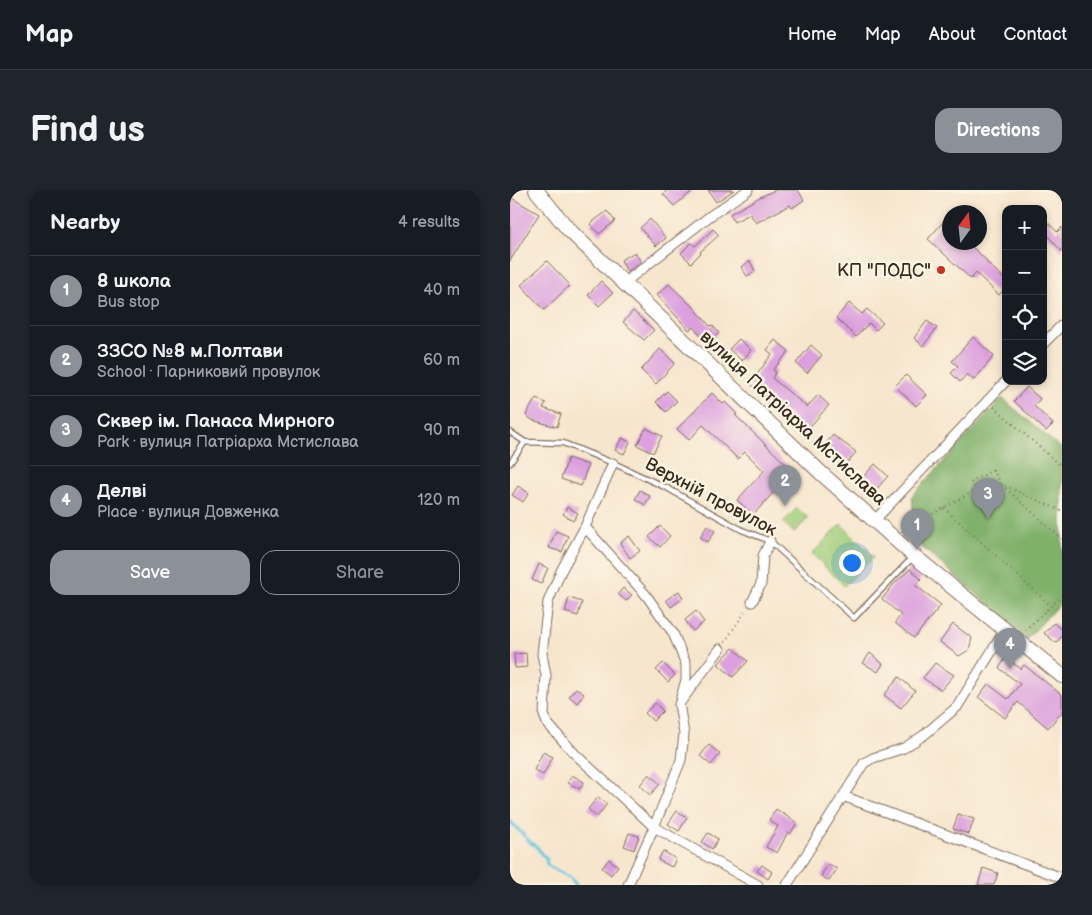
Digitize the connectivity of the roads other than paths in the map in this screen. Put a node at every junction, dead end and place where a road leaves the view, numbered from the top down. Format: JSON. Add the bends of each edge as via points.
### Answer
{"nodes":[{"id":1,"x":536,"y":190,"type":"edge"},
{"id":2,"x":748,"y":190,"type":"edge"},
{"id":3,"x":624,"y":283,"type":"junction"},
{"id":4,"x":1062,"y":324,"type":"edge"},
{"id":5,"x":1047,"y":340,"type":"edge"},
{"id":6,"x":1002,"y":385,"type":"edge"},
{"id":7,"x":510,"y":432,"type":"edge"},
{"id":8,"x":525,"y":442,"type":"junction"},
{"id":9,"x":613,"y":463,"type":"junction"},
{"id":10,"x":510,"y":464,"type":"edge"},
{"id":11,"x":874,"y":521,"type":"junction"},
{"id":12,"x":586,"y":527,"type":"junction"},
{"id":13,"x":770,"y":541,"type":"junction"},
{"id":14,"x":914,"y":556,"type":"junction"},
{"id":15,"x":752,"y":602,"type":"road end"},
{"id":16,"x":1010,"y":634,"type":"junction"},
{"id":17,"x":720,"y":649,"type":"road end"},
{"id":18,"x":1062,"y":676,"type":"edge"},
{"id":19,"x":679,"y":704,"type":"junction"},
{"id":20,"x":843,"y":796,"type":"junction"},
{"id":21,"x":654,"y":827,"type":"junction"},
{"id":22,"x":1062,"y":878,"type":"edge"},
{"id":23,"x":628,"y":885,"type":"edge"},
{"id":24,"x":758,"y":885,"type":"edge"},
{"id":25,"x":787,"y":885,"type":"edge"}],
"edges":[{"from":1,"to":3,"type":"main road","name":"вулиця Патріарха Мстислава","via":[[568,229]]},
{"from":2,"to":3,"type":"street"},
{"from":3,"to":11,"type":"main road","name":"вулиця Патріарха Мстислава"},
{"from":4,"to":5,"type":"street"},
{"from":6,"to":11,"type":"street"},
{"from":7,"to":8,"type":"lane"},
{"from":8,"to":9,"type":"lane","name":"Верхній провулок","via":[[563,443]]},
{"from":8,"to":10,"type":"lane"},
{"from":9,"to":12,"type":"street"},
{"from":9,"to":13,"type":"lane","name":"Верхній провулок","via":[[667,488],[742,530]]},
{"from":11,"to":14,"type":"main road","name":"вулиця Патріарха Мстислава"},
{"from":12,"to":19,"type":"street","via":[[646,594],[673,633],[686,664],[686,680]]},
{"from":12,"to":21,"type":"street","via":[[548,602],[542,654],[546,675],[544,715],[547,723],[575,754]]},
{"from":13,"to":14,"type":"lane","name":"Верхній провулок","via":[[854,618]]},
{"from":13,"to":15,"type":"street","via":[[763,556],[761,584]]},
{"from":14,"to":16,"type":"main road","name":"вулиця Патріарха Мстислава"},
{"from":16,"to":18,"type":"main road","name":"вулиця Патріарха Мстислава"},
{"from":16,"to":20,"type":"street","via":[[957,707],[904,748],[864,763]]},
{"from":17,"to":19,"type":"street"},
{"from":19,"to":21,"type":"street","via":[[684,734],[681,760]]},
{"from":20,"to":22,"type":"street"},
{"from":20,"to":25,"type":"street"},
{"from":21,"to":23,"type":"street"},
{"from":21,"to":24,"type":"street"}]}
